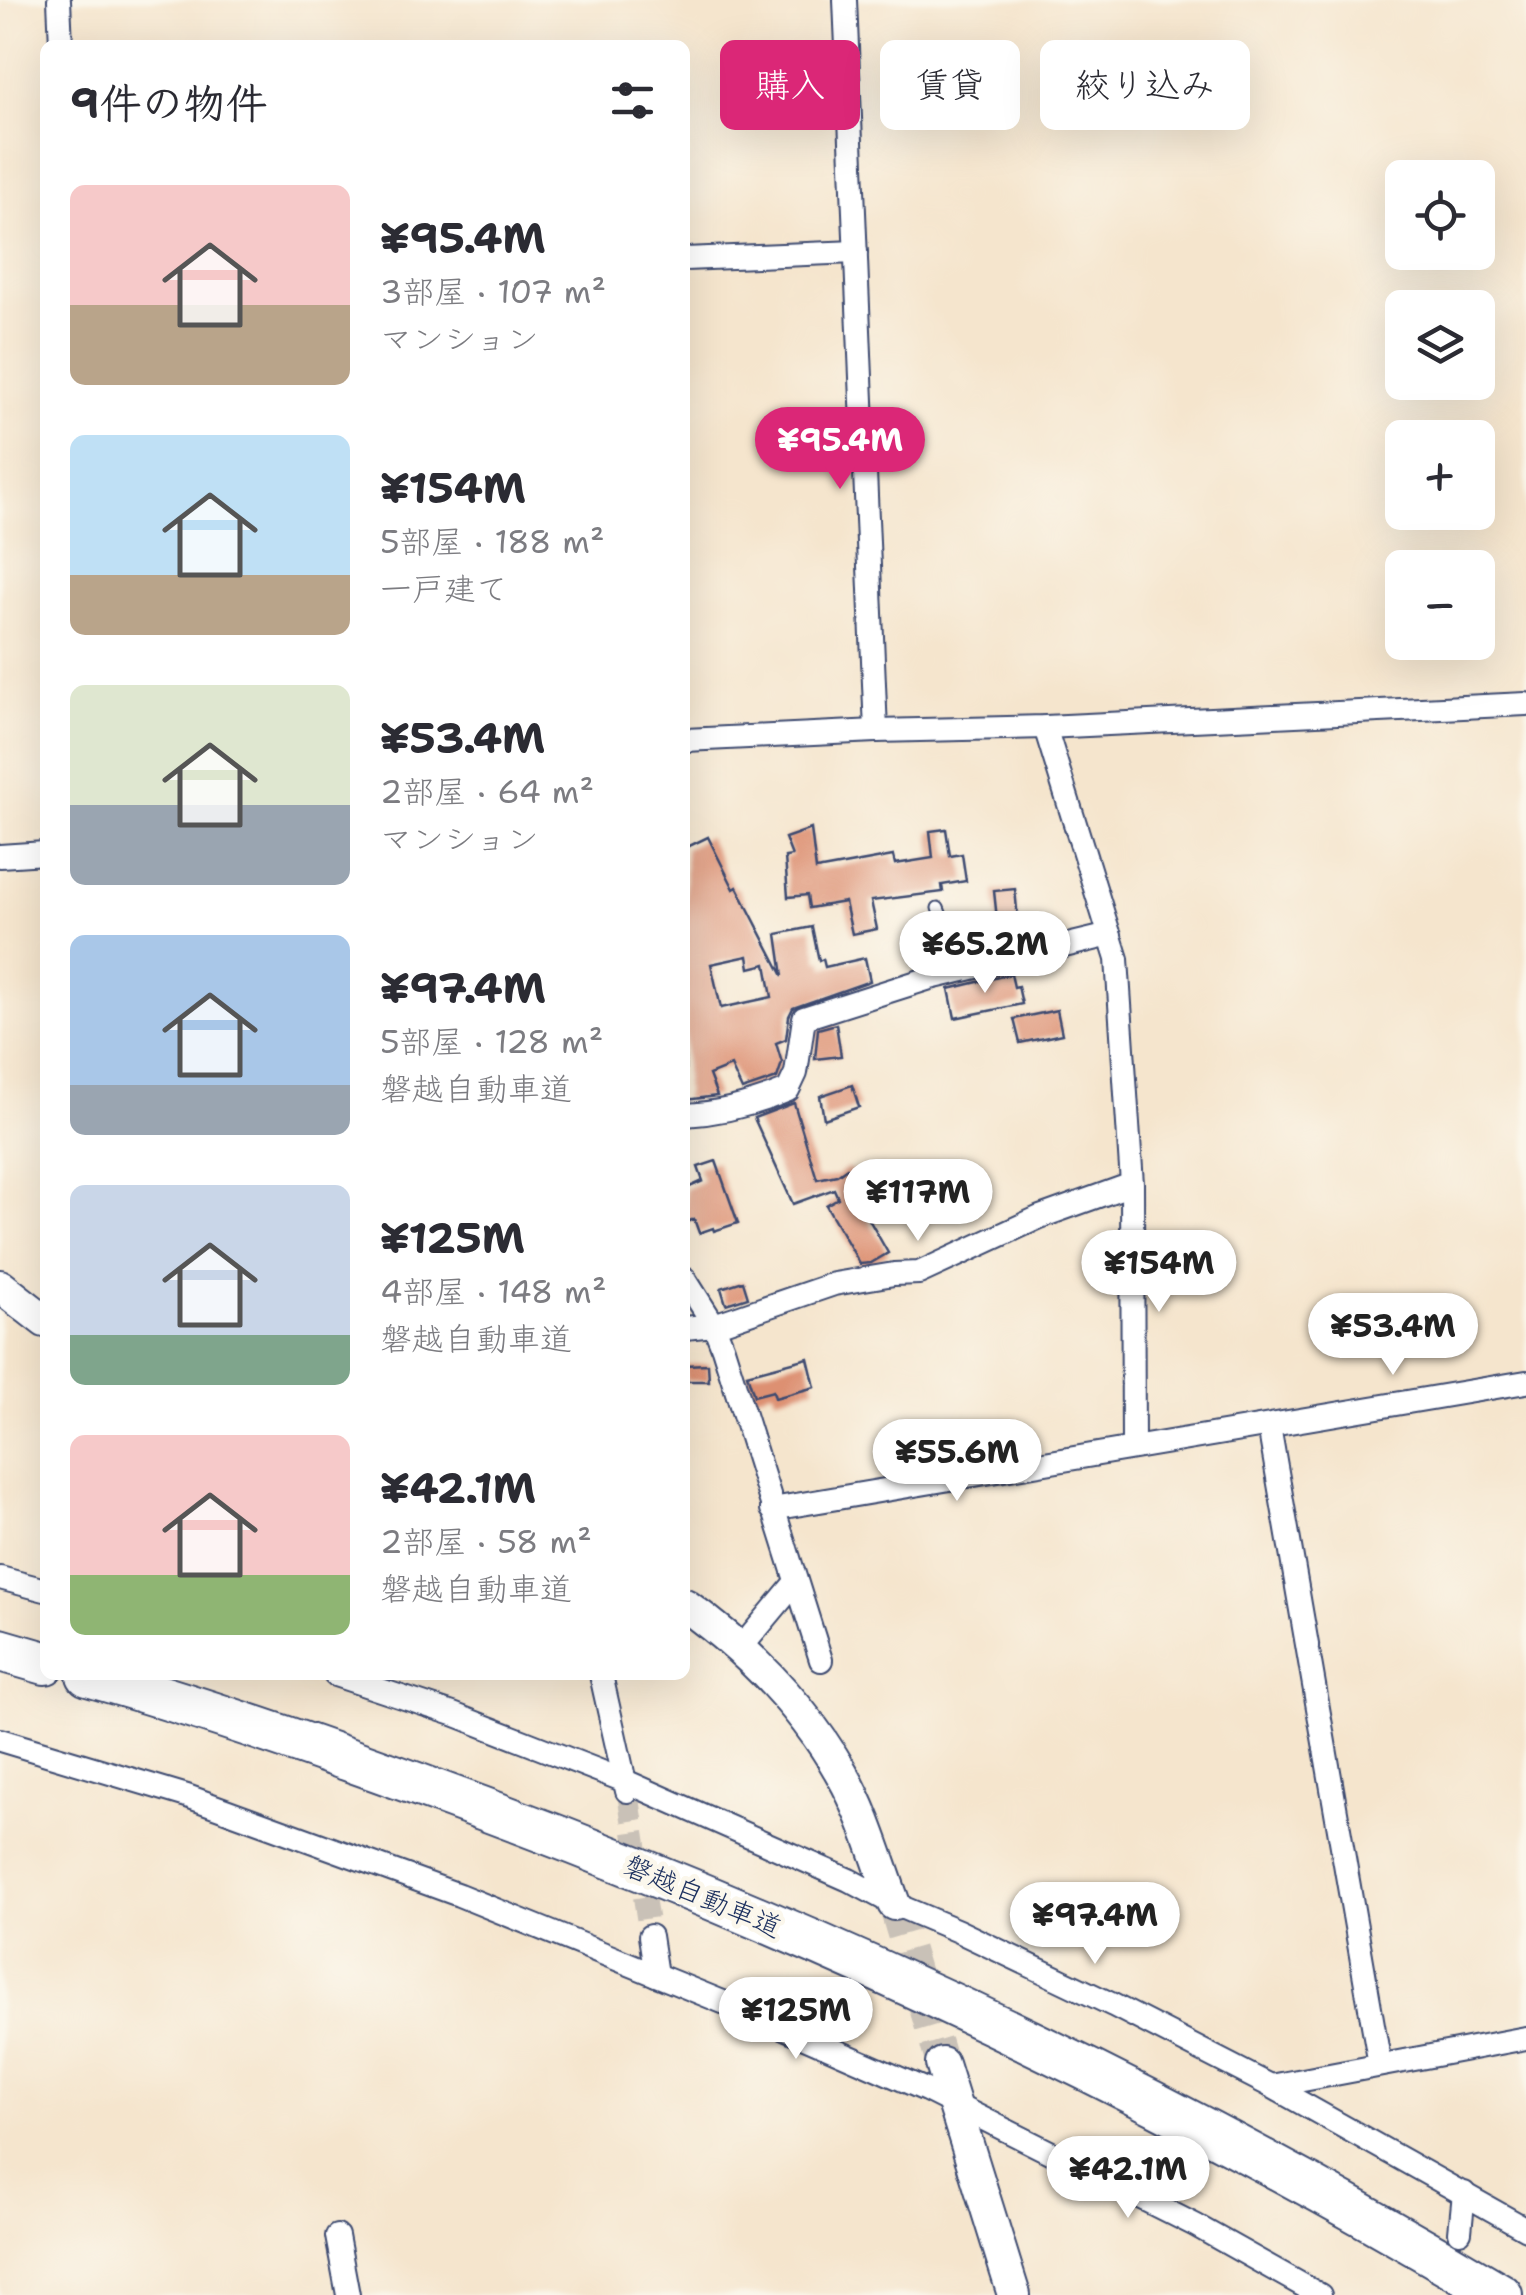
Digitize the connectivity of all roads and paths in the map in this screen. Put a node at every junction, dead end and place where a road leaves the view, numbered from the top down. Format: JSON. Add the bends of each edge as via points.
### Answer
{"nodes":[{"id":1,"x":59,"y":0,"type":"edge"},
{"id":2,"x":845,"y":0,"type":"edge"},
{"id":3,"x":61,"y":40,"type":"edge"},
{"id":4,"x":856,"y":252,"type":"junction"},
{"id":5,"x":690,"y":260,"type":"edge"},
{"id":6,"x":1526,"y":704,"type":"edge"},
{"id":7,"x":1045,"y":727,"type":"junction"},
{"id":8,"x":876,"y":731,"type":"junction"},
{"id":9,"x":690,"y":740,"type":"edge"},
{"id":10,"x":40,"y":853,"type":"edge"},
{"id":11,"x":0,"y":856,"type":"edge"},
{"id":12,"x":938,"y":908,"type":"dead end"},
{"id":13,"x":1110,"y":936,"type":"junction"},
{"id":14,"x":962,"y":971,"type":"junction"},
{"id":15,"x":690,"y":1115,"type":"edge"},
{"id":16,"x":1132,"y":1184,"type":"junction"},
{"id":17,"x":0,"y":1286,"type":"edge"},
{"id":18,"x":690,"y":1288,"type":"edge"},
{"id":19,"x":40,"y":1318,"type":"edge"},
{"id":20,"x":714,"y":1326,"type":"junction"},
{"id":21,"x":690,"y":1328,"type":"edge"},
{"id":22,"x":1526,"y":1382,"type":"edge"},
{"id":23,"x":1269,"y":1426,"type":"junction"},
{"id":24,"x":1133,"y":1447,"type":"junction"},
{"id":25,"x":772,"y":1509,"type":"junction"},
{"id":26,"x":0,"y":1578,"type":"edge"},
{"id":27,"x":795,"y":1582,"type":"junction"},
{"id":28,"x":40,"y":1589,"type":"edge"},
{"id":29,"x":690,"y":1609,"type":"edge"},
{"id":30,"x":740,"y":1649,"type":"junction"},
{"id":31,"x":0,"y":1650,"type":"edge"},
{"id":32,"x":821,"y":1660,"type":"dead end"},
{"id":33,"x":40,"y":1662,"type":"edge"},
{"id":34,"x":104,"y":1680,"type":"edge"},
{"id":35,"x":350,"y":1680,"type":"edge"},
{"id":36,"x":602,"y":1680,"type":"edge"},
{"id":37,"x":0,"y":1740,"type":"edge"},
{"id":38,"x":627,"y":1790,"type":"junction"},
{"id":39,"x":894,"y":1904,"type":"junction"},
{"id":40,"x":650,"y":1936,"type":"tunnel mouth"},
{"id":41,"x":656,"y":1975,"type":"junction"},
{"id":42,"x":1526,"y":2038,"type":"edge"},
{"id":43,"x":942,"y":2064,"type":"tunnel mouth"},
{"id":44,"x":1380,"y":2065,"type":"junction"},
{"id":45,"x":1271,"y":2086,"type":"junction"},
{"id":46,"x":956,"y":2107,"type":"junction"},
{"id":47,"x":1464,"y":2192,"type":"junction"},
{"id":48,"x":1526,"y":2229,"type":"edge"},
{"id":49,"x":1460,"y":2232,"type":"dead end"},
{"id":50,"x":337,"y":2236,"type":"dead end"},
{"id":51,"x":348,"y":2295,"type":"edge"},
{"id":52,"x":1014,"y":2295,"type":"edge"},
{"id":53,"x":1320,"y":2295,"type":"edge"},
{"id":54,"x":1501,"y":2295,"type":"edge"}],
"edges":[{"from":1,"to":3,"type":"street"},
{"from":2,"to":4,"type":"street"},
{"from":4,"to":5,"type":"street"},
{"from":4,"to":8,"type":"street"},
{"from":6,"to":7,"type":"street"},
{"from":7,"to":8,"type":"street"},
{"from":7,"to":13,"type":"street"},
{"from":8,"to":9,"type":"street"},
{"from":10,"to":11,"type":"street"},
{"from":12,"to":14,"type":"lane"},
{"from":13,"to":14,"type":"street"},
{"from":13,"to":16,"type":"street"},
{"from":14,"to":15,"type":"street","via":[[804,1018],[788,1090]]},
{"from":16,"to":20,"type":"street","via":[[1040,1217],[919,1273],[834,1284]]},
{"from":16,"to":24,"type":"street"},
{"from":17,"to":19,"type":"main road"},
{"from":18,"to":20,"type":"street"},
{"from":20,"to":21,"type":"street"},
{"from":20,"to":25,"type":"street"},
{"from":22,"to":23,"type":"street"},
{"from":23,"to":24,"type":"street"},
{"from":23,"to":44,"type":"street"},
{"from":24,"to":25,"type":"street"},
{"from":25,"to":27,"type":"street"},
{"from":26,"to":28,"type":"street"},
{"from":27,"to":30,"type":"street"},
{"from":27,"to":32,"type":"street"},
{"from":29,"to":30,"type":"main road"},
{"from":30,"to":39,"type":"main road","via":[[813,1728],[843,1775]]},
{"from":31,"to":33,"type":"highway"},
{"from":34,"to":54,"type":"highway","name":"磐越自動車道","via":[[290,1737],[506,1816],[880,1971],[1125,2088]]},
{"from":35,"to":38,"type":"street","via":[[452,1714]]},
{"from":36,"to":38,"type":"street"},
{"from":37,"to":41,"type":"street","via":[[187,1796]]},
{"from":38,"to":39,"type":"street"},
{"from":39,"to":45,"type":"street"},
{"from":40,"to":41,"type":"street"},
{"from":41,"to":46,"type":"street"},
{"from":42,"to":44,"type":"street"},
{"from":43,"to":46,"type":"main road"},
{"from":44,"to":45,"type":"street"},
{"from":45,"to":47,"type":"street"},
{"from":46,"to":52,"type":"main road"},
{"from":46,"to":53,"type":"street"},
{"from":47,"to":48,"type":"street"},
{"from":47,"to":49,"type":"street"},
{"from":50,"to":51,"type":"street"}]}
